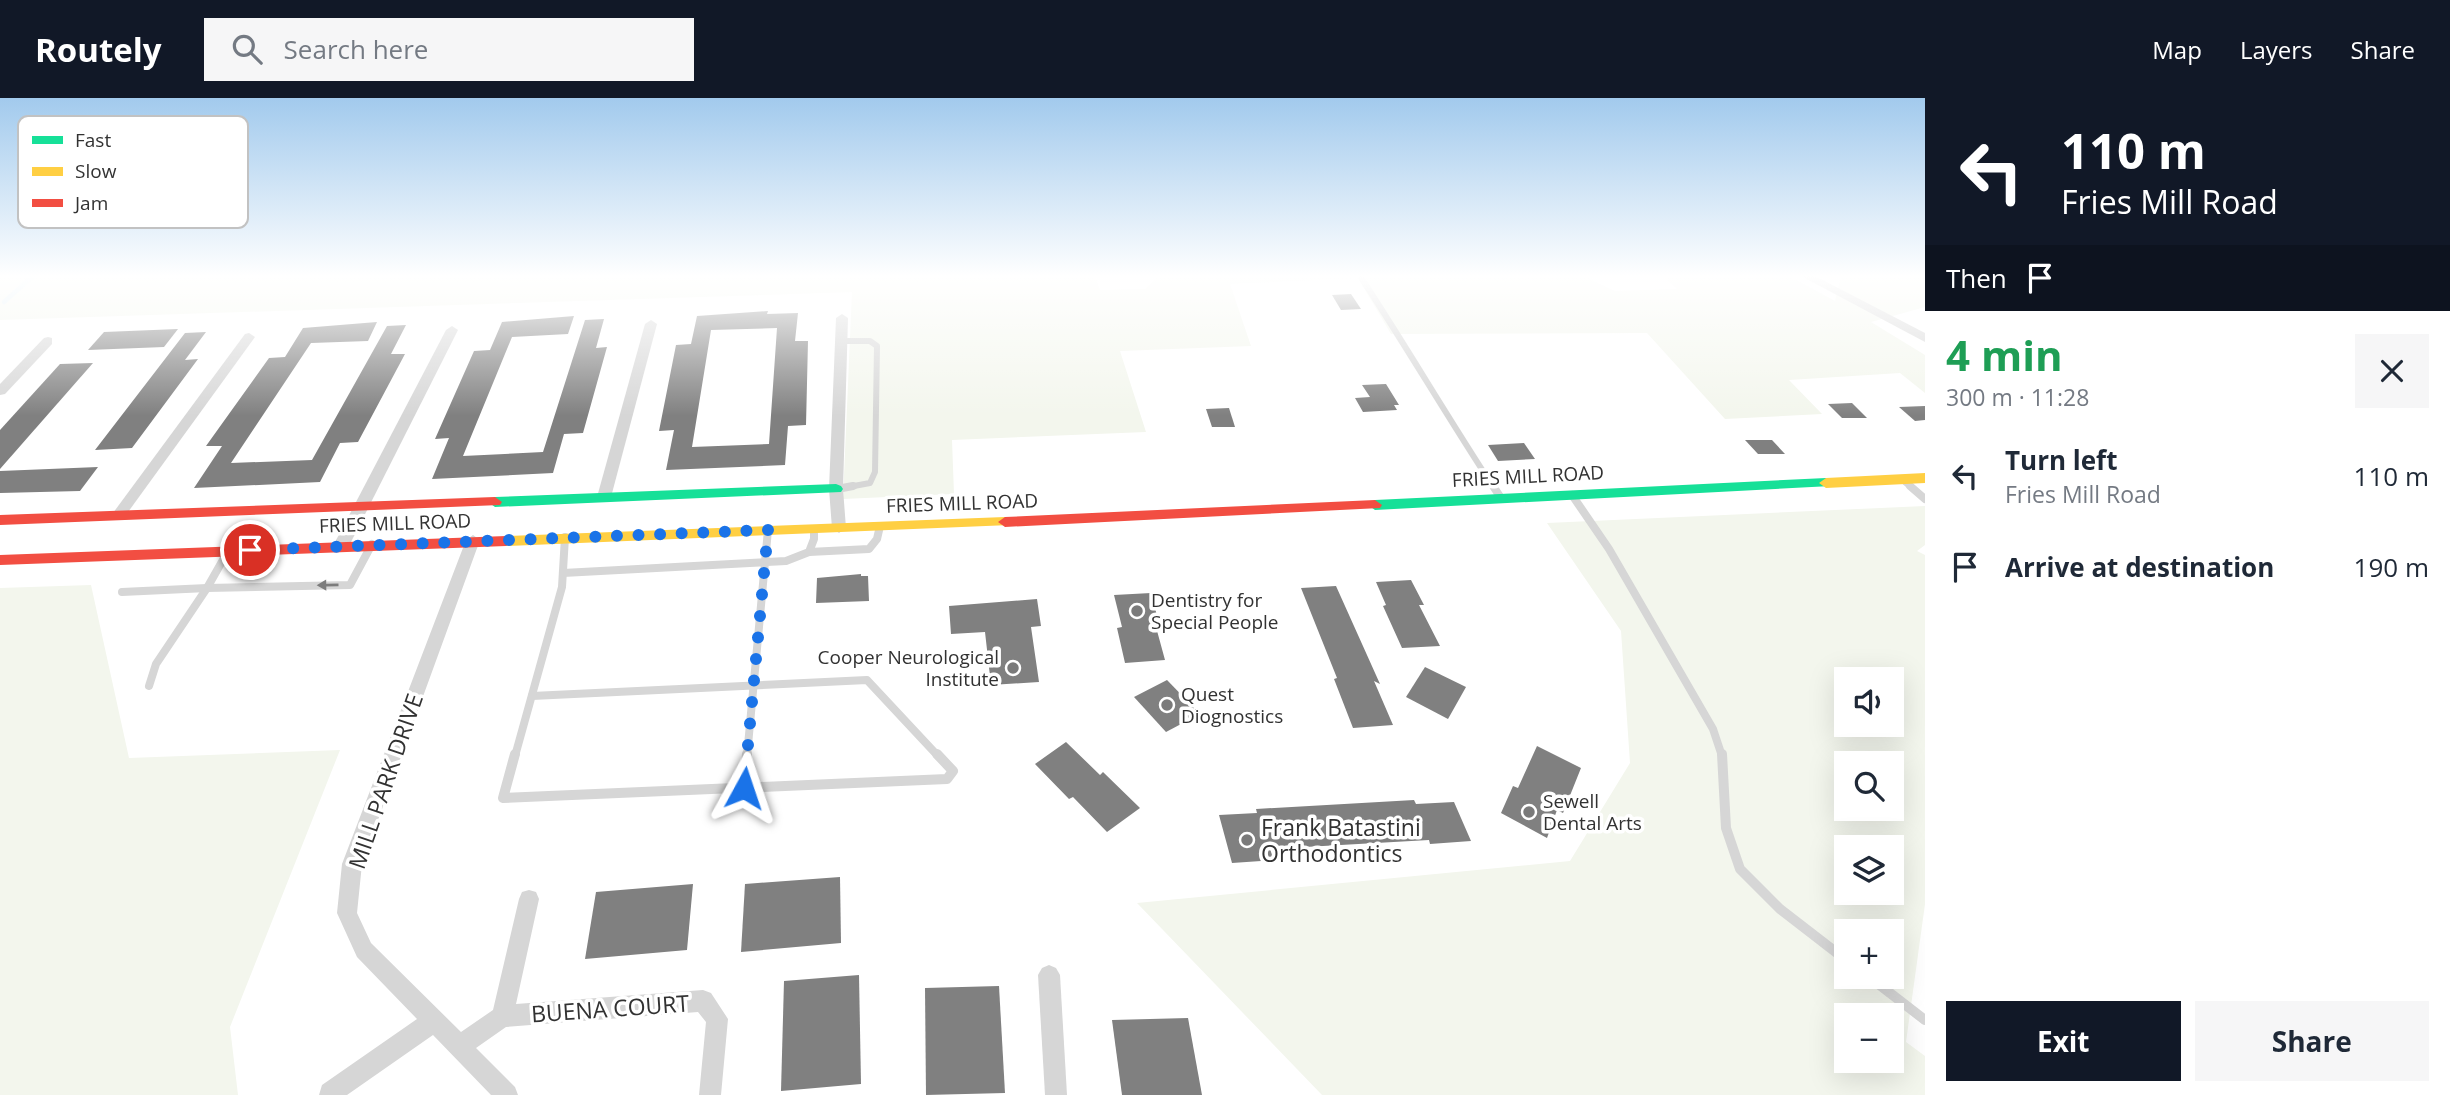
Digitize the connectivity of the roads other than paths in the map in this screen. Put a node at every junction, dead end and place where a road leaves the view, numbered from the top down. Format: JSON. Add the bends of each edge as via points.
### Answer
{"nodes":[{"id":1,"x":842,"y":323,"type":"edge"},
{"id":2,"x":1391,"y":323,"type":"edge"},
{"id":3,"x":1895,"y":323,"type":"edge"},
{"id":4,"x":651,"y":324,"type":"dead end"},
{"id":5,"x":452,"y":330,"type":"dead end"},
{"id":6,"x":249,"y":337,"type":"dead end"},
{"id":7,"x":1925,"y":338,"type":"edge"},
{"id":8,"x":48,"y":341,"type":"dead end"},
{"id":9,"x":841,"y":341,"type":"junction"},
{"id":10,"x":0,"y":391,"type":"edge"},
{"id":11,"x":1925,"y":478,"type":"edge"},
{"id":12,"x":1901,"y":480,"type":"junction"},
{"id":13,"x":836,"y":489,"type":"junction"},
{"id":14,"x":1572,"y":495,"type":"junction"},
{"id":15,"x":604,"y":497,"type":"junction"},
{"id":16,"x":1501,"y":498,"type":"junction"},
{"id":17,"x":1925,"y":499,"type":"edge"},
{"id":18,"x":362,"y":506,"type":"junction"},
{"id":19,"x":118,"y":516,"type":"junction"},
{"id":20,"x":0,"y":520,"type":"edge"},
{"id":21,"x":880,"y":526,"type":"junction"},
{"id":22,"x":839,"y":528,"type":"junction"},
{"id":23,"x":814,"y":529,"type":"junction"},
{"id":24,"x":768,"y":530,"type":"junction"},
{"id":25,"x":565,"y":537,"type":"junction"},
{"id":26,"x":473,"y":540,"type":"junction"},
{"id":27,"x":372,"y":544,"type":"junction"},
{"id":28,"x":341,"y":546,"type":"junction"},
{"id":29,"x":228,"y":551,"type":"junction"},
{"id":30,"x":809,"y":552,"type":"junction"},
{"id":31,"x":0,"y":560,"type":"edge"},
{"id":32,"x":764,"y":563,"type":"junction"},
{"id":33,"x":563,"y":573,"type":"junction"},
{"id":34,"x":207,"y":588,"type":"junction"},
{"id":35,"x":122,"y":592,"type":"dead end"},
{"id":36,"x":754,"y":685,"type":"junction"},
{"id":37,"x":149,"y":686,"type":"dead end"},
{"id":38,"x":532,"y":696,"type":"junction"},
{"id":39,"x":744,"y":788,"type":"junction"},
{"id":40,"x":529,"y":899,"type":"dead end"},
{"id":41,"x":1834,"y":951,"type":"edge"},
{"id":42,"x":1049,"y":975,"type":"dead end"},
{"id":43,"x":1885,"y":989,"type":"edge"},
{"id":44,"x":502,"y":1016,"type":"junction"},
{"id":45,"x":1925,"y":1020,"type":"edge"},
{"id":46,"x":434,"y":1021,"type":"junction"},
{"id":47,"x":459,"y":1047,"type":"junction"},
{"id":48,"x":330,"y":1093,"type":"dead end"},
{"id":49,"x":507,"y":1095,"type":"edge"},
{"id":50,"x":710,"y":1095,"type":"edge"},
{"id":51,"x":1056,"y":1095,"type":"edge"}],
"edges":[{"from":1,"to":9,"type":"street"},
{"from":2,"to":16,"type":"lane"},
{"from":3,"to":7,"type":"street"},
{"from":4,"to":15,"type":"street"},
{"from":5,"to":18,"type":"street"},
{"from":6,"to":19,"type":"street"},
{"from":8,"to":10,"type":"street"},
{"from":9,"to":13,"type":"street"},
{"from":9,"to":13,"type":"lane","via":[[870,341],[877,346],[875,472],[870,483]]},
{"from":11,"to":12,"type":"main road","name":"FRIES MILL ROAD"},
{"from":12,"to":14,"type":"main road","name":"FRIES MILL ROAD"},
{"from":12,"to":17,"type":"lane"},
{"from":13,"to":15,"type":"main road"},
{"from":13,"to":22,"type":"street"},
{"from":14,"to":16,"type":"main road","name":"FRIES MILL ROAD"},
{"from":14,"to":41,"type":"lane","via":[[1713,729],[1723,758],[1726,828],[1740,869],[1780,909]]},
{"from":15,"to":18,"type":"main road"},
{"from":16,"to":21,"type":"main road","name":"FRIES MILL ROAD"},
{"from":18,"to":19,"type":"main road"},
{"from":18,"to":28,"type":"street"},
{"from":19,"to":20,"type":"main road"},
{"from":21,"to":22,"type":"main road","name":"FRIES MILL ROAD"},
{"from":21,"to":30,"type":"lane","via":[[869,549]]},
{"from":22,"to":23,"type":"main road","name":"FRIES MILL ROAD"},
{"from":23,"to":24,"type":"main road","name":"FRIES MILL ROAD"},
{"from":23,"to":30,"type":"lane"},
{"from":24,"to":25,"type":"main road","name":"FRIES MILL ROAD"},
{"from":24,"to":32,"type":"lane"},
{"from":25,"to":26,"type":"main road","name":"FRIES MILL ROAD"},
{"from":25,"to":33,"type":"lane"},
{"from":26,"to":27,"type":"main road","name":"FRIES MILL ROAD"},
{"from":26,"to":46,"type":"street","name":"MILL PARK DRIVE","via":[[352,864],[347,913],[364,950]]},
{"from":27,"to":28,"type":"main road","name":"FRIES MILL ROAD"},
{"from":27,"to":34,"type":"lane","one_way":true,"via":[[350,585]]},
{"from":28,"to":29,"type":"main road","name":"FRIES MILL ROAD"},
{"from":29,"to":31,"type":"main road","name":"FRIES MILL ROAD"},
{"from":29,"to":34,"type":"lane"},
{"from":30,"to":32,"type":"lane"},
{"from":32,"to":33,"type":"lane"},
{"from":32,"to":36,"type":"lane"},
{"from":33,"to":38,"type":"lane"},
{"from":34,"to":35,"type":"lane"},
{"from":34,"to":37,"type":"lane","via":[[156,664]]},
{"from":36,"to":38,"type":"lane"},
{"from":36,"to":39,"type":"lane"},
{"from":36,"to":39,"type":"lane","via":[[867,680],[953,771],[947,779]]},
{"from":38,"to":39,"type":"lane","via":[[503,798]]},
{"from":40,"to":44,"type":"street","name":"BUENA COURT"},
{"from":42,"to":51,"type":"street"},
{"from":43,"to":45,"type":"lane"},
{"from":44,"to":47,"type":"street","name":"BUENA COURT"},
{"from":44,"to":50,"type":"street","name":"BUENA COURT","via":[[703,1001],[718,1019]]},
{"from":46,"to":47,"type":"street","name":"MILL PARK DRIVE"},
{"from":46,"to":48,"type":"street"},
{"from":47,"to":49,"type":"street","name":"MILL PARK DRIVE"}]}
